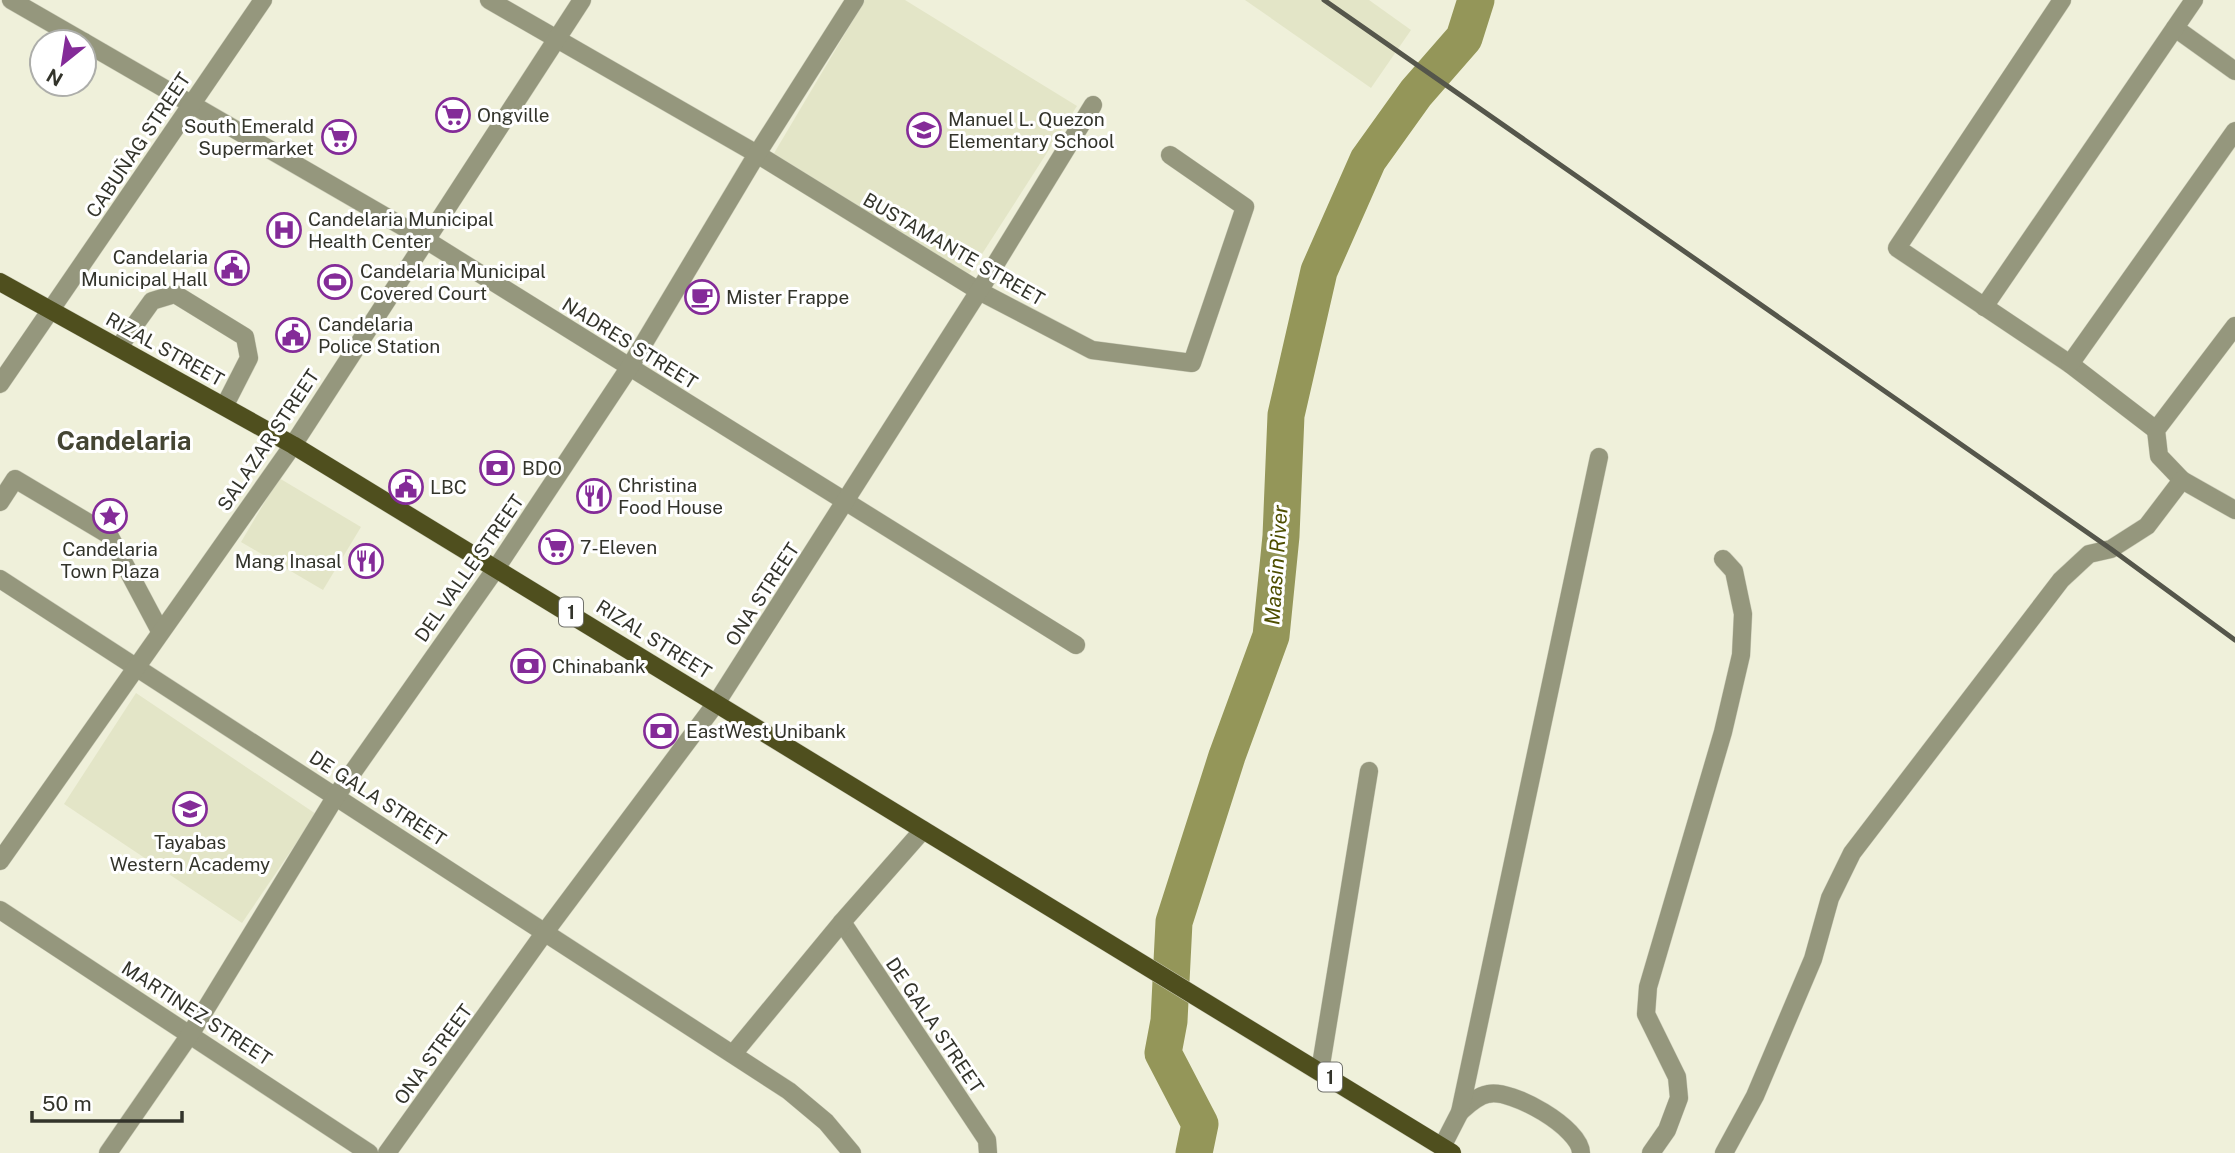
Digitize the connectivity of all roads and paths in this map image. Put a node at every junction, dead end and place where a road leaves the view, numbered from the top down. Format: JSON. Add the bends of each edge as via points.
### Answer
{"nodes":[{"id":1,"x":11,"y":0,"type":"edge"},
{"id":2,"x":264,"y":0,"type":"edge"},
{"id":3,"x":489,"y":0,"type":"edge"},
{"id":4,"x":582,"y":0,"type":"edge"},
{"id":5,"x":855,"y":0,"type":"edge"},
{"id":6,"x":2062,"y":0,"type":"edge"},
{"id":7,"x":2194,"y":0,"type":"edge"},
{"id":8,"x":60,"y":28,"type":"edge"},
{"id":9,"x":2175,"y":28,"type":"junction"},
{"id":10,"x":557,"y":41,"type":"junction"},
{"id":11,"x":98,"y":50,"type":"edge"},
{"id":12,"x":2235,"y":72,"type":"edge"},
{"id":13,"x":190,"y":104,"type":"junction"},
{"id":14,"x":1093,"y":105,"type":"dead end"},
{"id":15,"x":2235,"y":131,"type":"edge"},
{"id":16,"x":757,"y":154,"type":"junction"},
{"id":17,"x":1170,"y":155,"type":"dead end"},
{"id":18,"x":426,"y":240,"type":"junction"},
{"id":19,"x":0,"y":282,"type":"edge"},
{"id":20,"x":979,"y":291,"type":"junction"},
{"id":21,"x":1984,"y":307,"type":"junction"},
{"id":22,"x":51,"y":310,"type":"junction"},
{"id":23,"x":2235,"y":326,"type":"edge"},
{"id":24,"x":119,"y":347,"type":"junction"},
{"id":25,"x":2070,"y":364,"type":"junction"},
{"id":26,"x":629,"y":368,"type":"junction"},
{"id":27,"x":0,"y":384,"type":"edge"},
{"id":28,"x":225,"y":405,"type":"junction"},
{"id":29,"x":2156,"y":429,"type":"junction"},
{"id":30,"x":293,"y":445,"type":"junction"},
{"id":31,"x":1599,"y":457,"type":"dead end"},
{"id":32,"x":2182,"y":480,"type":"junction"},
{"id":33,"x":0,"y":502,"type":"edge"},
{"id":34,"x":845,"y":502,"type":"junction"},
{"id":35,"x":2235,"y":510,"type":"edge"},
{"id":36,"x":1723,"y":559,"type":"dead end"},
{"id":37,"x":497,"y":567,"type":"junction"},
{"id":38,"x":0,"y":579,"type":"edge"},
{"id":39,"x":160,"y":632,"type":"junction"},
{"id":40,"x":1076,"y":645,"type":"dead end"},
{"id":41,"x":135,"y":666,"type":"junction"},
{"id":42,"x":717,"y":702,"type":"junction"},
{"id":43,"x":1369,"y":771,"type":"dead end"},
{"id":44,"x":336,"y":796,"type":"junction"},
{"id":45,"x":923,"y":830,"type":"junction"},
{"id":46,"x":0,"y":861,"type":"edge"},
{"id":47,"x":0,"y":910,"type":"edge"},
{"id":48,"x":842,"y":922,"type":"junction"},
{"id":49,"x":545,"y":932,"type":"junction"},
{"id":50,"x":191,"y":1033,"type":"junction"},
{"id":51,"x":733,"y":1054,"type":"junction"},
{"id":52,"x":1320,"y":1070,"type":"junction"},
{"id":53,"x":1460,"y":1112,"type":"junction"},
{"id":54,"x":1447,"y":1150,"type":"edge"},
{"id":55,"x":107,"y":1153,"type":"edge"},
{"id":56,"x":369,"y":1153,"type":"edge"},
{"id":57,"x":387,"y":1153,"type":"edge"},
{"id":58,"x":852,"y":1153,"type":"edge"},
{"id":59,"x":988,"y":1153,"type":"edge"},
{"id":60,"x":1581,"y":1153,"type":"edge"},
{"id":61,"x":1651,"y":1153,"type":"edge"},
{"id":62,"x":1724,"y":1153,"type":"edge"}],
"edges":[{"from":1,"to":8,"type":"street","name":"NADRES STREET"},
{"from":2,"to":13,"type":"street","name":"CABUÑAG STREET"},
{"from":3,"to":10,"type":"street","name":"BUSTAMANTE STREET"},
{"from":4,"to":10,"type":"street","name":"SALAZAR STREET"},
{"from":5,"to":16,"type":"street","name":"DEL VALLE STREET"},
{"from":6,"to":21,"type":"street","via":[[1897,248]]},
{"from":7,"to":9,"type":"street"},
{"from":9,"to":12,"type":"street"},
{"from":9,"to":21,"type":"street"},
{"from":10,"to":16,"type":"street","name":"BUSTAMANTE STREET"},
{"from":10,"to":18,"type":"street","name":"SALAZAR STREET"},
{"from":11,"to":13,"type":"street","name":"NADRES STREET"},
{"from":13,"to":18,"type":"street","name":"NADRES STREET"},
{"from":13,"to":22,"type":"street","name":"CABUÑAG STREET"},
{"from":14,"to":20,"type":"street","name":"ONA STREET"},
{"from":15,"to":25,"type":"street"},
{"from":16,"to":20,"type":"street","name":"BUSTAMANTE STREET"},
{"from":16,"to":26,"type":"street","name":"DEL VALLE STREET"},
{"from":17,"to":20,"type":"street","name":"BUSTAMANTE STREET","via":[[1245,208],[1192,363],[1092,351]]},
{"from":18,"to":26,"type":"street","name":"NADRES STREET"},
{"from":18,"to":30,"type":"street","name":"SALAZAR STREET"},
{"from":19,"to":22,"type":"main road","name":"RIZAL STREET","number":"1"},
{"from":20,"to":34,"type":"street","name":"ONA STREET"},
{"from":21,"to":25,"type":"street"},
{"from":22,"to":24,"type":"main road","name":"RIZAL STREET","number":"1"},
{"from":22,"to":27,"type":"street","name":"CABUÑAG STREET"},
{"from":23,"to":29,"type":"street"},
{"from":24,"to":28,"type":"main road","name":"RIZAL STREET","number":"1"},
{"from":24,"to":28,"type":"street","via":[[152,301],[175,294],[245,337],[249,358]]},
{"from":25,"to":29,"type":"street"},
{"from":26,"to":34,"type":"street","name":"NADRES STREET"},
{"from":26,"to":37,"type":"street","name":"DEL VALLE STREET"},
{"from":28,"to":30,"type":"main road","name":"RIZAL STREET","number":"1"},
{"from":29,"to":32,"type":"street","via":[[2159,456]]},
{"from":30,"to":37,"type":"main road","name":"RIZAL STREET","number":"1"},
{"from":30,"to":39,"type":"street","name":"SALAZAR STREET"},
{"from":31,"to":53,"type":"street"},
{"from":32,"to":35,"type":"street"},
{"from":32,"to":62,"type":"street","via":[[2147,526],[2111,549],[2089,554],[2075,564],[1852,853],[1830,898],[1813,959]]},
{"from":33,"to":39,"type":"street","via":[[15,480],[109,535]]},
{"from":34,"to":40,"type":"street","name":"NADRES STREET"},
{"from":34,"to":42,"type":"street","name":"ONA STREET"},
{"from":36,"to":61,"type":"street","via":[[1734,571],[1743,614],[1741,655],[1648,988],[1646,1014],[1677,1077],[1679,1098],[1667,1130]]},
{"from":37,"to":42,"type":"main road","name":"RIZAL STREET","number":"1"},
{"from":37,"to":44,"type":"street","name":"DEL VALLE STREET"},
{"from":38,"to":41,"type":"street","name":"DE GALA STREET"},
{"from":39,"to":41,"type":"street","name":"SALAZAR STREET"},
{"from":41,"to":44,"type":"street","name":"DE GALA STREET"},
{"from":41,"to":46,"type":"street","name":"SALAZAR STREET"},
{"from":42,"to":45,"type":"main road","name":"RIZAL STREET","number":"1"},
{"from":42,"to":49,"type":"street","name":"ONA STREET"},
{"from":43,"to":52,"type":"street"},
{"from":44,"to":49,"type":"street","name":"DE GALA STREET"},
{"from":44,"to":50,"type":"street","name":"DEL VALLE STREET"},
{"from":45,"to":48,"type":"street"},
{"from":45,"to":52,"type":"main road","name":"RIZAL STREET","number":"1"},
{"from":47,"to":50,"type":"street","name":"MARTINEZ STREET"},
{"from":48,"to":51,"type":"street"},
{"from":48,"to":59,"type":"street","name":"DE GALA STREET","via":[[987,1140]]},
{"from":49,"to":51,"type":"street","name":"DE GALA STREET"},
{"from":49,"to":57,"type":"street","name":"ONA STREET"},
{"from":50,"to":55,"type":"street","name":"DEL VALLE STREET"},
{"from":50,"to":56,"type":"street","name":"MARTINEZ STREET"},
{"from":51,"to":58,"type":"street","name":"DE GALA STREET","via":[[789,1091],[826,1122]]},
{"from":52,"to":54,"type":"main road","number":"1"},
{"from":53,"to":54,"type":"street"},
{"from":53,"to":60,"type":"street","via":[[1489,1093],[1515,1096],[1571,1130]]}]}
